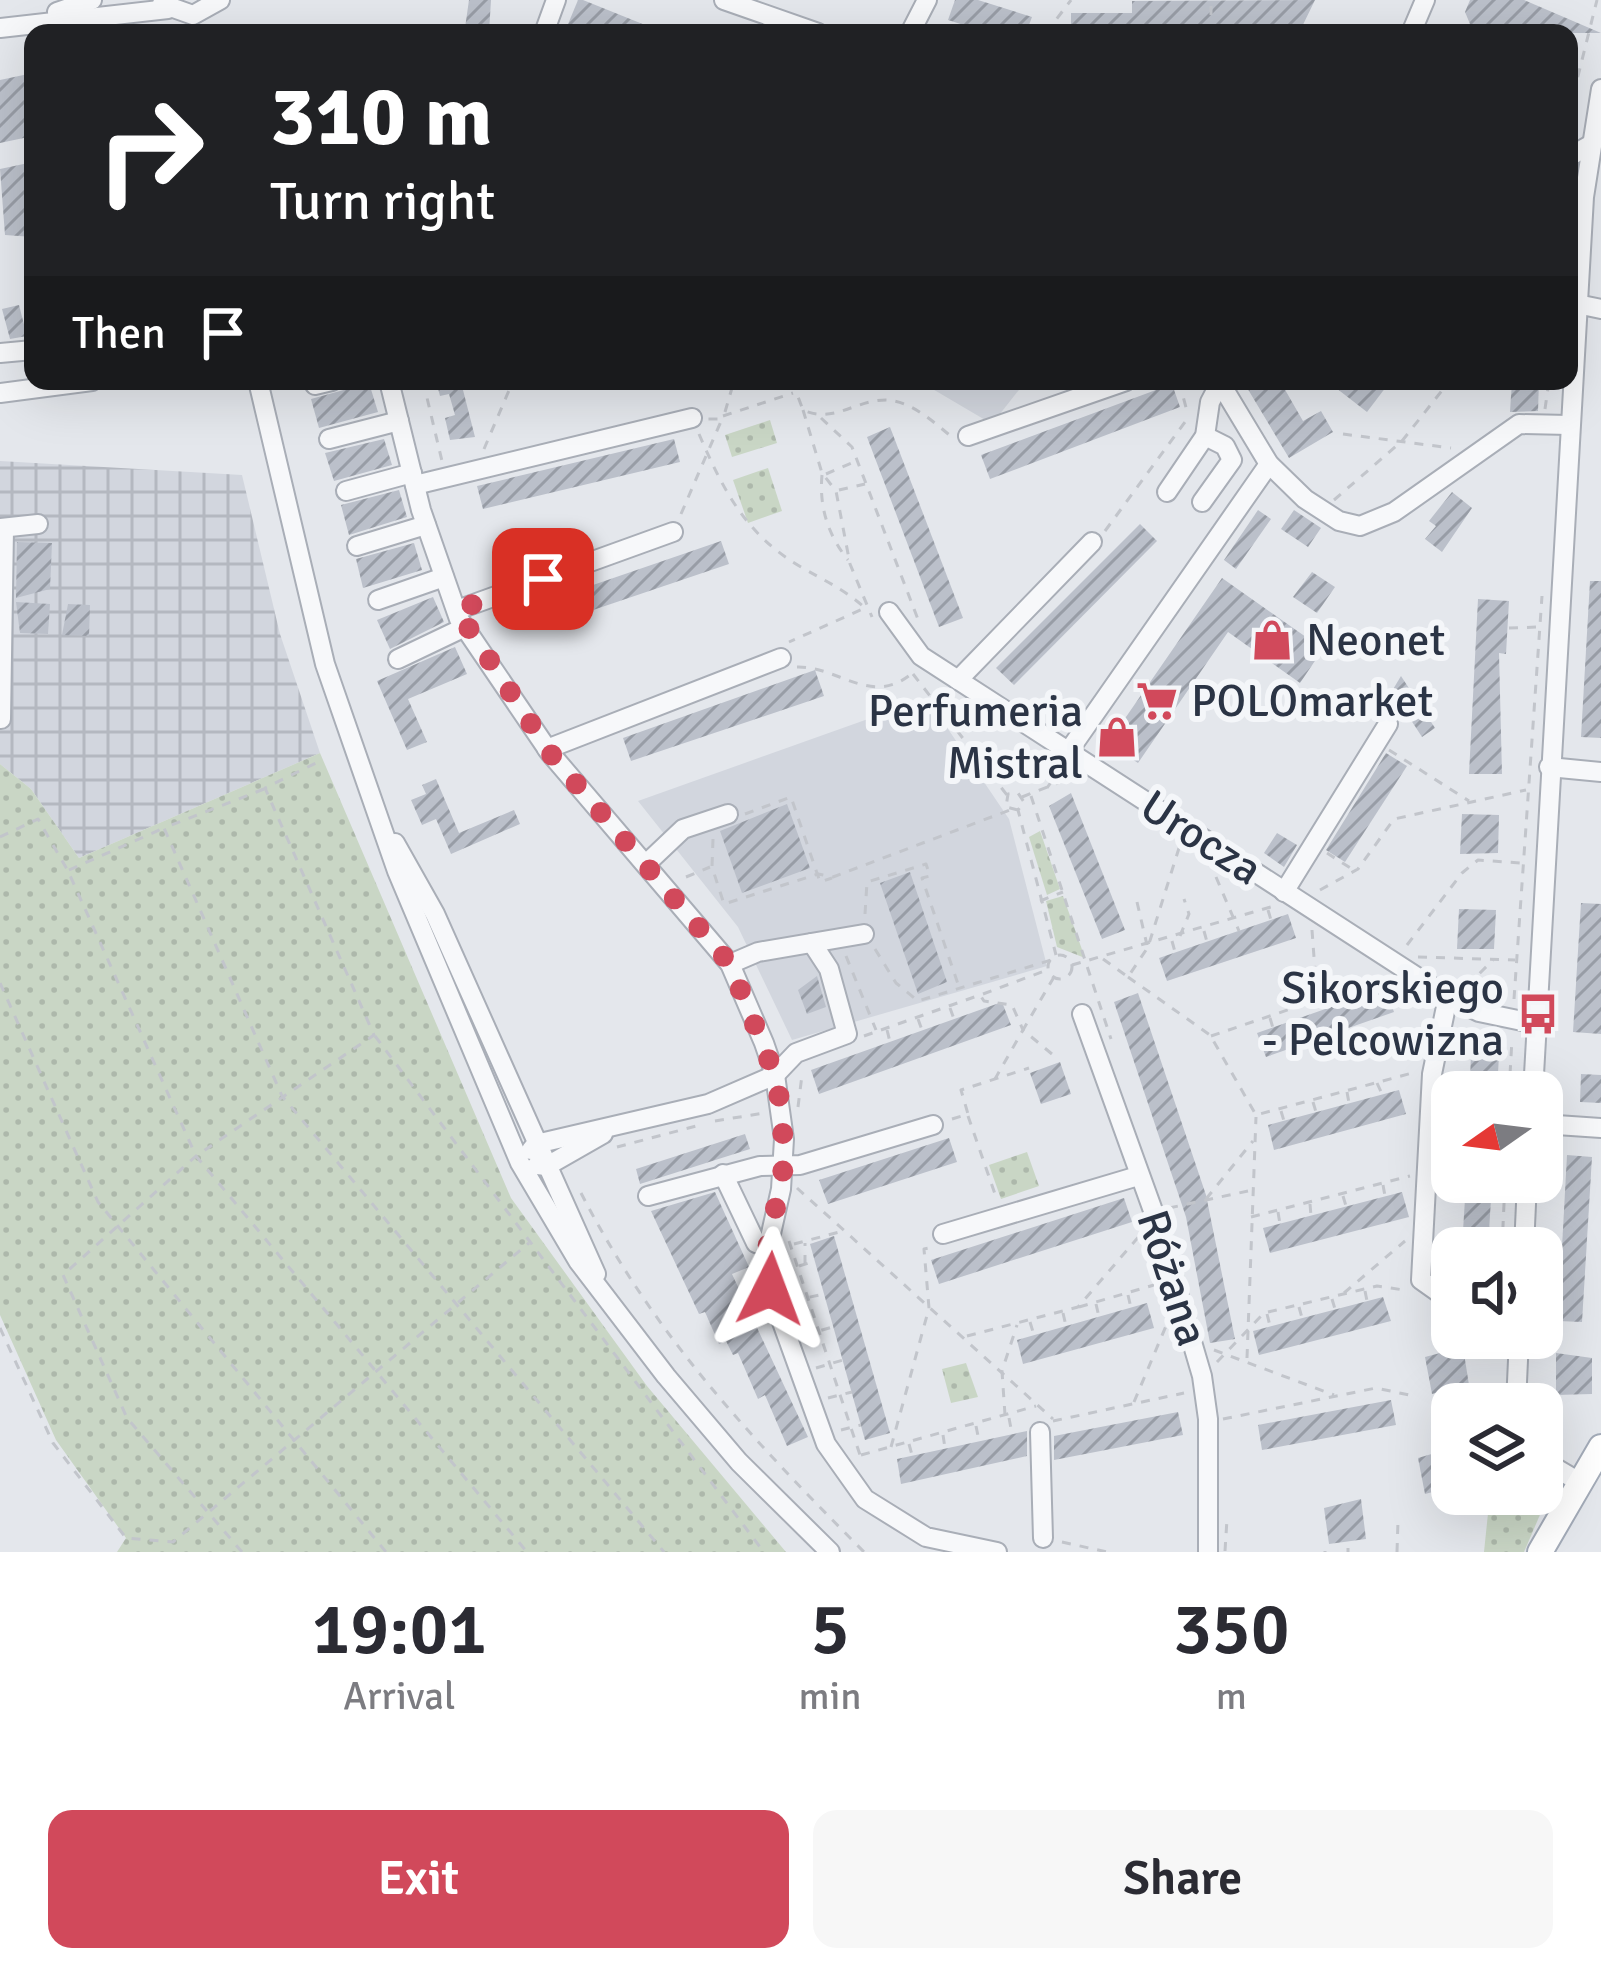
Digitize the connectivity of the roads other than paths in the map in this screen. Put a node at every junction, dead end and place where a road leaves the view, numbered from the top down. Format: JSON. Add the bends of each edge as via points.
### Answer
{"nodes":[{"id":1,"x":92,"y":0,"type":"edge"},
{"id":2,"x":724,"y":0,"type":"edge"},
{"id":3,"x":215,"y":5,"type":"edge"},
{"id":4,"x":60,"y":6,"type":"edge"},
{"id":5,"x":170,"y":8,"type":"edge"},
{"id":6,"x":35,"y":22,"type":"junction"},
{"id":7,"x":792,"y":24,"type":"edge"},
{"id":8,"x":0,"y":28,"type":"edge"},
{"id":9,"x":1601,"y":89,"type":"edge"},
{"id":10,"x":1590,"y":145,"type":"junction"},
{"id":11,"x":1578,"y":152,"type":"edge"},
{"id":12,"x":1578,"y":188,"type":"edge"},
{"id":13,"x":260,"y":390,"type":"edge"},
{"id":14,"x":390,"y":390,"type":"edge"},
{"id":15,"x":1100,"y":390,"type":"edge"},
{"id":16,"x":1216,"y":390,"type":"edge"},
{"id":17,"x":1225,"y":390,"type":"edge"},
{"id":18,"x":1571,"y":390,"type":"edge"},
{"id":19,"x":692,"y":418,"type":"road end"},
{"id":20,"x":399,"y":421,"type":"junction"},
{"id":21,"x":1569,"y":425,"type":"junction"},
{"id":22,"x":968,"y":436,"type":"road end"},
{"id":23,"x":1204,"y":436,"type":"junction"},
{"id":24,"x":329,"y":439,"type":"dead end"},
{"id":25,"x":1269,"y":464,"type":"junction"},
{"id":26,"x":413,"y":479,"type":"junction"},
{"id":27,"x":346,"y":491,"type":"dead end"},
{"id":28,"x":1167,"y":492,"type":"dead end"},
{"id":29,"x":1202,"y":502,"type":"dead end"},
{"id":30,"x":38,"y":524,"type":"dead end"},
{"id":31,"x":426,"y":525,"type":"junction"},
{"id":32,"x":2,"y":528,"type":"edge"},
{"id":33,"x":673,"y":532,"type":"road end"},
{"id":34,"x":1094,"y":541,"type":"road end"},
{"id":35,"x":357,"y":546,"type":"dead end"},
{"id":36,"x":444,"y":577,"type":"junction"},
{"id":37,"x":378,"y":600,"type":"dead end"},
{"id":38,"x":890,"y":612,"type":"dead end"},
{"id":39,"x":461,"y":619,"type":"junction"},
{"id":40,"x":398,"y":658,"type":"dead end"},
{"id":41,"x":781,"y":658,"type":"dead end"},
{"id":42,"x":958,"y":680,"type":"junction"},
{"id":43,"x":1,"y":719,"type":"edge"},
{"id":44,"x":1388,"y":724,"type":"dead end"},
{"id":45,"x":548,"y":749,"type":"junction"},
{"id":46,"x":1066,"y":758,"type":"junction"},
{"id":47,"x":1549,"y":767,"type":"junction"},
{"id":48,"x":1601,"y":772,"type":"edge"},
{"id":49,"x":730,"y":816,"type":"road end"},
{"id":50,"x":386,"y":829,"type":"junction"},
{"id":51,"x":646,"y":864,"type":"junction"},
{"id":52,"x":1283,"y":897,"type":"junction"},
{"id":53,"x":864,"y":934,"type":"road end"},
{"id":54,"x":812,"y":944,"type":"junction"},
{"id":55,"x":730,"y":964,"type":"junction"},
{"id":56,"x":1448,"y":997,"type":"junction"},
{"id":57,"x":1082,"y":1014,"type":"dead end"},
{"id":58,"x":1537,"y":1024,"type":"junction"},
{"id":59,"x":1534,"y":1071,"type":"edge"},
{"id":60,"x":775,"y":1075,"type":"junction"},
{"id":61,"x":1563,"y":1125,"type":"edge"},
{"id":62,"x":933,"y":1126,"type":"road end"},
{"id":63,"x":1601,"y":1127,"type":"edge"},
{"id":64,"x":610,"y":1140,"type":"junction"},
{"id":65,"x":536,"y":1144,"type":"junction"},
{"id":66,"x":520,"y":1163,"type":"junction"},
{"id":67,"x":784,"y":1165,"type":"junction"},
{"id":68,"x":547,"y":1166,"type":"junction"},
{"id":69,"x":723,"y":1174,"type":"junction"},
{"id":70,"x":1138,"y":1176,"type":"junction"},
{"id":71,"x":648,"y":1196,"type":"dead end"},
{"id":72,"x":944,"y":1238,"type":"road end"},
{"id":73,"x":768,"y":1246,"type":"junction"},
{"id":74,"x":600,"y":1284,"type":"junction"},
{"id":75,"x":1431,"y":1288,"type":"edge"},
{"id":76,"x":1040,"y":1432,"type":"dead end"},
{"id":77,"x":1601,"y":1447,"type":"edge"},
{"id":78,"x":1563,"y":1473,"type":"edge"},
{"id":79,"x":1581,"y":1484,"type":"junction"},
{"id":80,"x":1043,"y":1538,"type":"road end"},
{"id":81,"x":830,"y":1552,"type":"edge"},
{"id":82,"x":997,"y":1552,"type":"edge"},
{"id":83,"x":1208,"y":1552,"type":"edge"},
{"id":84,"x":1540,"y":1552,"type":"edge"}],
"edges":[{"from":1,"to":4,"type":"street"},
{"from":2,"to":7,"type":"street"},
{"from":3,"to":5,"type":"street"},
{"from":4,"to":6,"type":"street"},
{"from":5,"to":6,"type":"street"},
{"from":6,"to":8,"type":"street"},
{"from":9,"to":10,"type":"street"},
{"from":10,"to":11,"type":"street"},
{"from":10,"to":12,"type":"street"},
{"from":13,"to":50,"type":"street","via":[[312,621]]},
{"from":14,"to":20,"type":"street"},
{"from":15,"to":22,"type":"street"},
{"from":16,"to":23,"type":"street"},
{"from":17,"to":25,"type":"street"},
{"from":18,"to":21,"type":"street"},
{"from":19,"to":26,"type":"street"},
{"from":20,"to":24,"type":"street"},
{"from":20,"to":26,"type":"street"},
{"from":21,"to":25,"type":"street","via":[[1520,424],[1394,512],[1360,526],[1305,500]]},
{"from":21,"to":47,"type":"street"},
{"from":23,"to":28,"type":"street"},
{"from":23,"to":29,"type":"street","via":[[1225,446],[1232,460]]},
{"from":25,"to":46,"type":"street"},
{"from":26,"to":27,"type":"street"},
{"from":26,"to":31,"type":"street"},
{"from":30,"to":32,"type":"street"},
{"from":31,"to":35,"type":"street"},
{"from":31,"to":36,"type":"street"},
{"from":32,"to":43,"type":"street"},
{"from":33,"to":39,"type":"street"},
{"from":34,"to":42,"type":"street"},
{"from":36,"to":37,"type":"street"},
{"from":36,"to":39,"type":"street"},
{"from":38,"to":42,"type":"street","name":"Urocza","via":[[921,656]]},
{"from":39,"to":40,"type":"street"},
{"from":39,"to":45,"type":"street"},
{"from":41,"to":45,"type":"street"},
{"from":42,"to":46,"type":"street","name":"Urocza"},
{"from":44,"to":52,"type":"street"},
{"from":45,"to":51,"type":"street"},
{"from":46,"to":52,"type":"street","name":"Urocza"},
{"from":47,"to":48,"type":"street"},
{"from":47,"to":58,"type":"street"},
{"from":49,"to":51,"type":"street","via":[[683,829]]},
{"from":50,"to":65,"type":"street","via":[[435,914]]},
{"from":50,"to":66,"type":"street"},
{"from":51,"to":55,"type":"street"},
{"from":52,"to":56,"type":"street","name":"Urocza"},
{"from":53,"to":54,"type":"street"},
{"from":54,"to":55,"type":"street"},
{"from":54,"to":60,"type":"street","via":[[829,969],[847,1034],[796,1053]]},
{"from":55,"to":60,"type":"street"},
{"from":56,"to":58,"type":"street","name":"Urocza"},
{"from":56,"to":75,"type":"street","via":[[1425,1172],[1420,1280]]},
{"from":57,"to":70,"type":"street","name":"Różana"},
{"from":58,"to":59,"type":"street"},
{"from":60,"to":64,"type":"street"},
{"from":60,"to":67,"type":"street"},
{"from":61,"to":63,"type":"street"},
{"from":62,"to":67,"type":"street"},
{"from":64,"to":65,"type":"street"},
{"from":64,"to":68,"type":"street"},
{"from":65,"to":66,"type":"street"},
{"from":65,"to":68,"type":"street"},
{"from":66,"to":68,"type":"street"},
{"from":66,"to":74,"type":"street"},
{"from":67,"to":69,"type":"street"},
{"from":67,"to":73,"type":"street"},
{"from":68,"to":74,"type":"street"},
{"from":69,"to":71,"type":"street"},
{"from":69,"to":73,"type":"street","via":[[757,1243]]},
{"from":70,"to":72,"type":"street"},
{"from":70,"to":83,"type":"street","name":"Różana","via":[[1202,1376]]},
{"from":73,"to":82,"type":"street","via":[[770,1289],[826,1444],[865,1499],[926,1537]]},
{"from":74,"to":81,"type":"street","via":[[680,1394]]},
{"from":76,"to":80,"type":"street"},
{"from":77,"to":79,"type":"main road"},
{"from":78,"to":79,"type":"street"},
{"from":79,"to":84,"type":"main road"}]}
